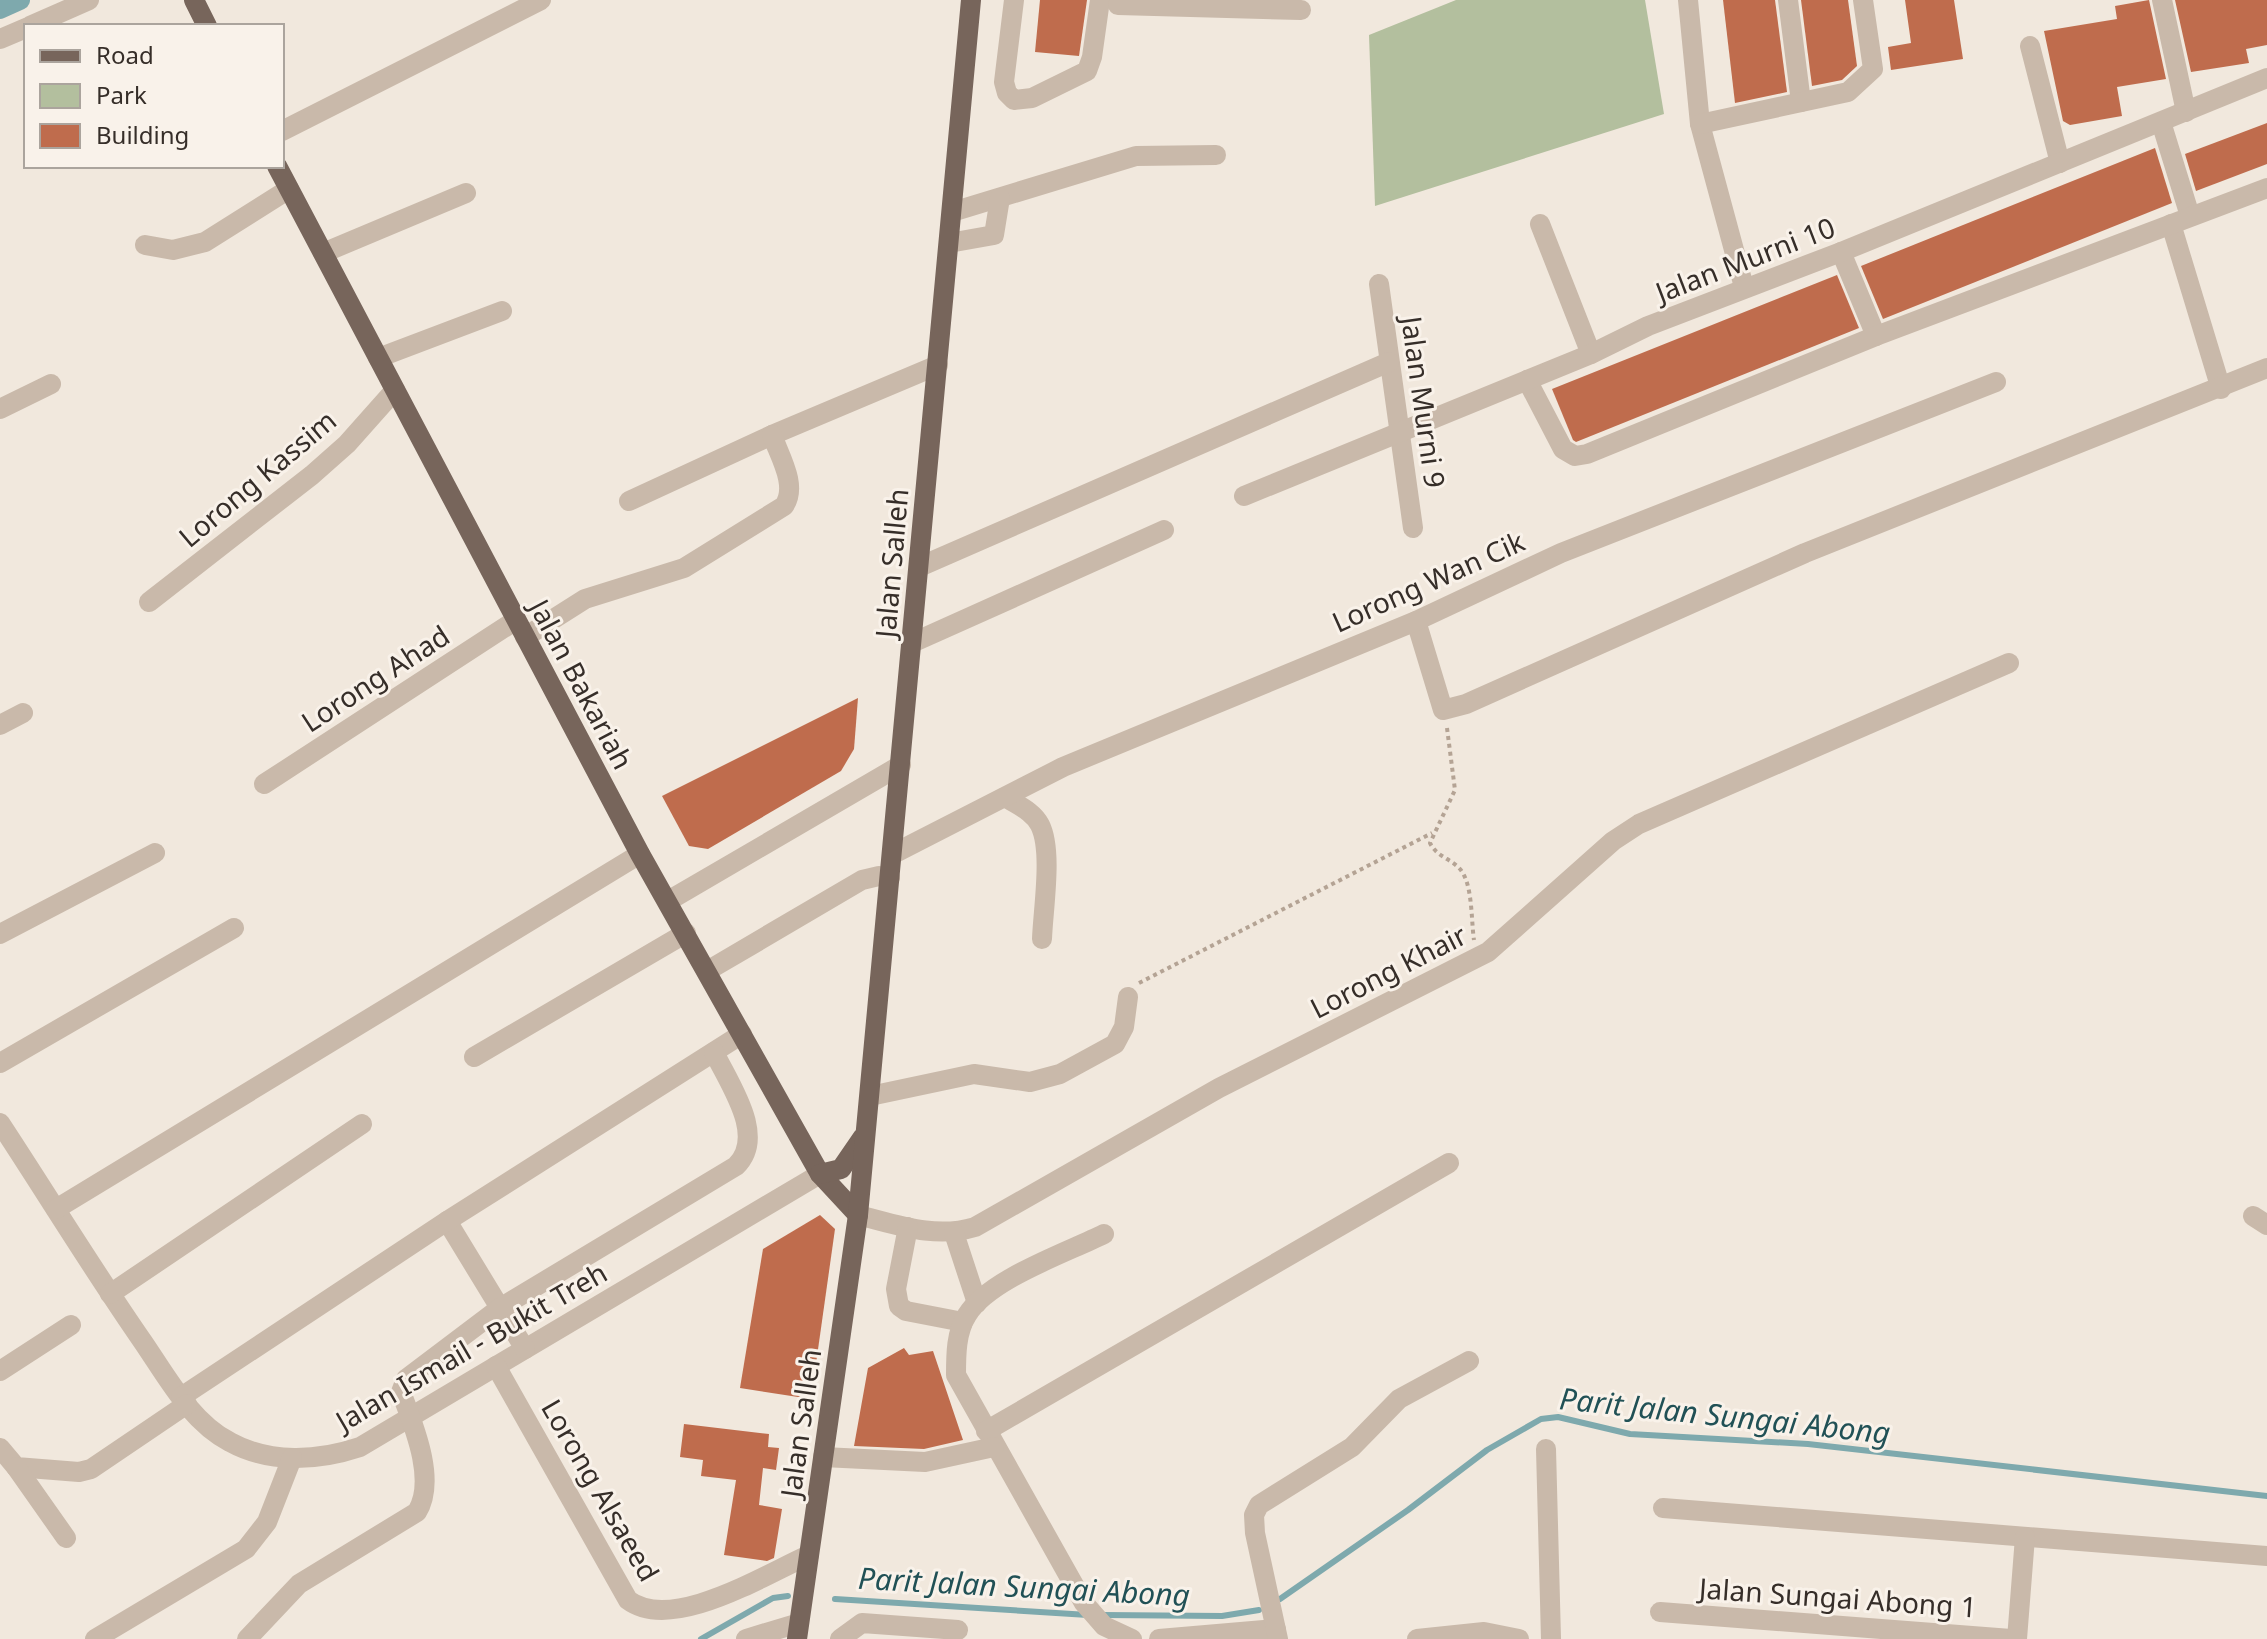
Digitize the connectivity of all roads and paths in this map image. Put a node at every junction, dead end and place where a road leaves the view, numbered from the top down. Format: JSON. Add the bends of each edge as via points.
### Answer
{"nodes":[{"id":1,"x":89,"y":0,"type":"edge"},
{"id":2,"x":194,"y":0,"type":"edge"},
{"id":3,"x":541,"y":0,"type":"edge"},
{"id":4,"x":971,"y":0,"type":"edge"},
{"id":5,"x":1014,"y":0,"type":"edge"},
{"id":6,"x":1688,"y":0,"type":"edge"},
{"id":7,"x":1788,"y":0,"type":"edge"},
{"id":8,"x":1863,"y":0,"type":"edge"},
{"id":9,"x":2162,"y":0,"type":"edge"},
{"id":10,"x":1109,"y":2,"type":"edge"},
{"id":11,"x":1187,"y":4,"type":"edge"},
{"id":12,"x":1301,"y":10,"type":"dead end"},
{"id":13,"x":35,"y":24,"type":"edge"},
{"id":14,"x":206,"y":24,"type":"edge"},
{"id":15,"x":24,"y":29,"type":"edge"},
{"id":16,"x":0,"y":39,"type":"edge"},
{"id":17,"x":2030,"y":46,"type":"dead end"},
{"id":18,"x":2267,"y":78,"type":"edge"},
{"id":19,"x":1801,"y":102,"type":"junction"},
{"id":20,"x":2186,"y":112,"type":"junction"},
{"id":21,"x":2161,"y":122,"type":"junction"},
{"id":22,"x":1700,"y":124,"type":"junction"},
{"id":23,"x":284,"y":130,"type":"edge"},
{"id":24,"x":1216,"y":155,"type":"dead end"},
{"id":25,"x":2060,"y":163,"type":"junction"},
{"id":26,"x":278,"y":168,"type":"edge"},
{"id":27,"x":2267,"y":188,"type":"edge"},
{"id":28,"x":289,"y":189,"type":"junction"},
{"id":29,"x":466,"y":193,"type":"dead end"},
{"id":30,"x":1000,"y":198,"type":"junction"},
{"id":31,"x":952,"y":212,"type":"junction"},
{"id":32,"x":2180,"y":220,"type":"junction"},
{"id":33,"x":1540,"y":224,"type":"dead end"},
{"id":34,"x":949,"y":243,"type":"junction"},
{"id":35,"x":145,"y":245,"type":"dead end"},
{"id":36,"x":1841,"y":252,"type":"junction"},
{"id":37,"x":323,"y":253,"type":"junction"},
{"id":38,"x":1379,"y":284,"type":"dead end"},
{"id":39,"x":1744,"y":287,"type":"junction"},
{"id":40,"x":502,"y":311,"type":"dead end"},
{"id":41,"x":1876,"y":336,"type":"junction"},
{"id":42,"x":1591,"y":354,"type":"junction"},
{"id":43,"x":378,"y":358,"type":"junction"},
{"id":44,"x":1389,"y":362,"type":"junction"},
{"id":45,"x":938,"y":365,"type":"junction"},
{"id":46,"x":2267,"y":368,"type":"edge"},
{"id":47,"x":1527,"y":380,"type":"junction"},
{"id":48,"x":1996,"y":382,"type":"dead end"},
{"id":49,"x":51,"y":384,"type":"dead end"},
{"id":50,"x":2221,"y":389,"type":"junction"},
{"id":51,"x":395,"y":390,"type":"junction"},
{"id":52,"x":0,"y":409,"type":"edge"},
{"id":53,"x":1399,"y":433,"type":"junction"},
{"id":54,"x":772,"y":435,"type":"junction"},
{"id":55,"x":1244,"y":496,"type":"dead end"},
{"id":56,"x":629,"y":501,"type":"dead end"},
{"id":57,"x":1413,"y":528,"type":"dead end"},
{"id":58,"x":1164,"y":530,"type":"dead end"},
{"id":59,"x":919,"y":567,"type":"junction"},
{"id":60,"x":149,"y":602,"type":"dead end"},
{"id":61,"x":1416,"y":621,"type":"junction"},
{"id":62,"x":521,"y":628,"type":"junction"},
{"id":63,"x":912,"y":643,"type":"junction"},
{"id":64,"x":2009,"y":663,"type":"dead end"},
{"id":65,"x":1443,"y":710,"type":"junction"},
{"id":66,"x":23,"y":713,"type":"dead end"},
{"id":67,"x":0,"y":725,"type":"edge"},
{"id":68,"x":901,"y":765,"type":"junction"},
{"id":69,"x":264,"y":784,"type":"dead end"},
{"id":70,"x":1005,"y":797,"type":"junction"},
{"id":71,"x":1432,"y":833,"type":"junction"},
{"id":72,"x":155,"y":853,"type":"dead end"},
{"id":73,"x":640,"y":854,"type":"junction"},
{"id":74,"x":893,"y":854,"type":"junction"},
{"id":75,"x":890,"y":878,"type":"junction"},
{"id":76,"x":668,"y":901,"type":"junction"},
{"id":77,"x":234,"y":928,"type":"dead end"},
{"id":78,"x":686,"y":933,"type":"junction"},
{"id":79,"x":0,"y":934,"type":"edge"},
{"id":80,"x":1042,"y":939,"type":"dead end"},
{"id":81,"x":1476,"y":958,"type":"junction"},
{"id":82,"x":707,"y":971,"type":"junction"},
{"id":83,"x":1128,"y":997,"type":"joint"},
{"id":84,"x":742,"y":1034,"type":"junction"},
{"id":85,"x":714,"y":1052,"type":"junction"},
{"id":86,"x":474,"y":1057,"type":"dead end"},
{"id":87,"x":0,"y":1063,"type":"edge"},
{"id":88,"x":870,"y":1096,"type":"junction"},
{"id":89,"x":0,"y":1123,"type":"edge"},
{"id":90,"x":362,"y":1124,"type":"dead end"},
{"id":91,"x":867,"y":1130,"type":"junction"},
{"id":92,"x":1449,"y":1163,"type":"dead end"},
{"id":93,"x":820,"y":1174,"type":"junction"},
{"id":94,"x":56,"y":1209,"type":"junction"},
{"id":95,"x":858,"y":1215,"type":"junction"},
{"id":96,"x":447,"y":1221,"type":"junction"},
{"id":97,"x":908,"y":1227,"type":"junction"},
{"id":98,"x":954,"y":1233,"type":"junction"},
{"id":99,"x":1104,"y":1234,"type":"dead end"},
{"id":100,"x":110,"y":1294,"type":"junction"},
{"id":101,"x":977,"y":1303,"type":"junction"},
{"id":102,"x":500,"y":1308,"type":"junction"},
{"id":103,"x":963,"y":1322,"type":"junction"},
{"id":104,"x":71,"y":1325,"type":"dead end"},
{"id":105,"x":525,"y":1349,"type":"junction"},
{"id":106,"x":1469,"y":1361,"type":"dead end"},
{"id":107,"x":496,"y":1366,"type":"junction"},
{"id":108,"x":0,"y":1371,"type":"edge"},
{"id":109,"x":184,"y":1401,"type":"junction"},
{"id":110,"x":411,"y":1417,"type":"junction"},
{"id":111,"x":990,"y":1439,"type":"junction"},
{"id":112,"x":0,"y":1448,"type":"edge"},
{"id":113,"x":1546,"y":1449,"type":"dead end"},
{"id":114,"x":823,"y":1457,"type":"junction"},
{"id":115,"x":292,"y":1458,"type":"junction"},
{"id":116,"x":16,"y":1467,"type":"junction"},
{"id":117,"x":1663,"y":1508,"type":"dead end"},
{"id":118,"x":2025,"y":1537,"type":"junction"},
{"id":119,"x":66,"y":1538,"type":"dead end"},
{"id":120,"x":809,"y":1555,"type":"junction"},
{"id":121,"x":2267,"y":1556,"type":"edge"},
{"id":122,"x":1660,"y":1612,"type":"dead end"},
{"id":123,"x":958,"y":1630,"type":"dead end"},
{"id":124,"x":798,"y":1631,"type":"edge"},
{"id":125,"x":1277,"y":1634,"type":"edge"},
{"id":126,"x":95,"y":1639,"type":"edge"},
{"id":127,"x":247,"y":1639,"type":"edge"},
{"id":128,"x":746,"y":1639,"type":"edge"},
{"id":129,"x":840,"y":1639,"type":"edge"},
{"id":130,"x":1132,"y":1639,"type":"edge"},
{"id":131,"x":1159,"y":1639,"type":"edge"},
{"id":132,"x":1417,"y":1639,"type":"edge"},
{"id":133,"x":1519,"y":1639,"type":"edge"},
{"id":134,"x":1551,"y":1639,"type":"edge"},
{"id":135,"x":2014,"y":1639,"type":"edge"}],
"edges":[{"from":1,"to":13,"type":"street"},
{"from":2,"to":14,"type":"main road"},
{"from":3,"to":23,"type":"street"},
{"from":4,"to":31,"type":"main road","name":"Jalan Salleh"},
{"from":5,"to":10,"type":"street","via":[[1004,82],[1014,100],[1032,98],[1087,71]]},
{"from":6,"to":22,"type":"street"},
{"from":7,"to":19,"type":"street"},
{"from":8,"to":19,"type":"street","via":[[1873,69],[1848,92]]},
{"from":9,"to":20,"type":"street"},
{"from":10,"to":11,"type":"street"},
{"from":11,"to":12,"type":"street"},
{"from":15,"to":16,"type":"street"},
{"from":17,"to":25,"type":"street"},
{"from":18,"to":20,"type":"street","name":"Jalan Murni 10"},
{"from":19,"to":22,"type":"street"},
{"from":20,"to":21,"type":"street","name":"Jalan Murni 10"},
{"from":21,"to":25,"type":"street","name":"Jalan Murni 10"},
{"from":21,"to":32,"type":"street"},
{"from":22,"to":39,"type":"street"},
{"from":24,"to":30,"type":"street","via":[[1136,156]]},
{"from":25,"to":36,"type":"street","name":"Jalan Murni 10"},
{"from":26,"to":28,"type":"main road","name":"Jalan Bakariah"},
{"from":27,"to":32,"type":"street"},
{"from":28,"to":35,"type":"street","via":[[205,242],[173,250]]},
{"from":28,"to":37,"type":"main road","name":"Jalan Bakariah"},
{"from":29,"to":37,"type":"street"},
{"from":30,"to":31,"type":"street"},
{"from":30,"to":34,"type":"street","via":[[994,235]]},
{"from":31,"to":34,"type":"main road","name":"Jalan Salleh"},
{"from":32,"to":41,"type":"street"},
{"from":32,"to":50,"type":"street"},
{"from":33,"to":42,"type":"street"},
{"from":34,"to":45,"type":"main road","name":"Jalan Salleh"},
{"from":36,"to":39,"type":"street","name":"Jalan Murni 10"},
{"from":36,"to":41,"type":"street"},
{"from":37,"to":43,"type":"main road","name":"Jalan Bakariah"},
{"from":38,"to":44,"type":"street","name":"Jalan Murni 9"},
{"from":39,"to":42,"type":"street","name":"Jalan Murni 10"},
{"from":40,"to":43,"type":"street"},
{"from":41,"to":47,"type":"street","via":[[1575,456],[1563,449]]},
{"from":42,"to":47,"type":"street","name":"Jalan Murni 10"},
{"from":43,"to":51,"type":"main road","name":"Jalan Bakariah"},
{"from":44,"to":53,"type":"street","name":"Jalan Murni 9"},
{"from":44,"to":59,"type":"street"},
{"from":45,"to":54,"type":"street"},
{"from":45,"to":59,"type":"main road","name":"Jalan Salleh"},
{"from":46,"to":50,"type":"street"},
{"from":47,"to":53,"type":"street","name":"Jalan Murni 10"},
{"from":48,"to":61,"type":"street","name":"Lorong Wan Cik","via":[[1662,510]]},
{"from":49,"to":52,"type":"street"},
{"from":50,"to":65,"type":"street","via":[[1805,553]]},
{"from":51,"to":60,"type":"street","name":"Lorong Kassim","via":[[312,475]]},
{"from":51,"to":62,"type":"main road","name":"Jalan Bakariah"},
{"from":53,"to":55,"type":"street","name":"Jalan Murni 10"},
{"from":53,"to":57,"type":"street","name":"Jalan Murni 9"},
{"from":54,"to":56,"type":"street"},
{"from":54,"to":62,"type":"street","name":"Lorong Ahad","via":[[790,487],[784,506],[684,568],[585,599]]},
{"from":58,"to":63,"type":"street"},
{"from":59,"to":63,"type":"main road","name":"Jalan Salleh"},
{"from":61,"to":65,"type":"street"},
{"from":61,"to":70,"type":"street","name":"Lorong Wan Cik","via":[[1089,756]]},
{"from":62,"to":69,"type":"street","name":"Lorong Ahad"},
{"from":62,"to":73,"type":"main road","name":"Jalan Bakariah"},
{"from":63,"to":68,"type":"main road","name":"Jalan Salleh"},
{"from":64,"to":81,"type":"street","name":"Lorong Khair","via":[[1639,824]]},
{"from":65,"to":71,"type":"path","via":[[1455,790]]},
{"from":66,"to":67,"type":"street"},
{"from":68,"to":74,"type":"main road","name":"Jalan Salleh"},
{"from":68,"to":76,"type":"street"},
{"from":70,"to":74,"type":"street","name":"Lorong Wan Cik"},
{"from":70,"to":80,"type":"street","via":[[1029,811],[1046,842]]},
{"from":71,"to":81,"type":"path","via":[[1434,850],[1460,869],[1466,882]]},
{"from":71,"to":83,"type":"path","via":[[1144,979]]},
{"from":72,"to":79,"type":"street"},
{"from":73,"to":76,"type":"main road","name":"Jalan Bakariah"},
{"from":73,"to":94,"type":"street"},
{"from":74,"to":75,"type":"main road","name":"Jalan Salleh"},
{"from":75,"to":82,"type":"street","via":[[862,880]]},
{"from":75,"to":88,"type":"main road","name":"Jalan Salleh"},
{"from":76,"to":78,"type":"main road","name":"Jalan Bakariah"},
{"from":77,"to":87,"type":"street"},
{"from":78,"to":82,"type":"main road","name":"Jalan Bakariah"},
{"from":78,"to":86,"type":"street"},
{"from":81,"to":98,"type":"street","name":"Lorong Khair","via":[[1219,1088],[975,1227]]},
{"from":82,"to":84,"type":"main road","name":"Jalan Bakariah"},
{"from":83,"to":88,"type":"street","via":[[1124,1027],[1115,1044],[1060,1074],[1030,1082],[974,1074]]},
{"from":84,"to":85,"type":"street"},
{"from":84,"to":93,"type":"main road","name":"Jalan Bakariah"},
{"from":85,"to":96,"type":"street"},
{"from":85,"to":102,"type":"street","via":[[747,1124],[746,1157]]},
{"from":88,"to":91,"type":"main road","name":"Jalan Salleh"},
{"from":89,"to":94,"type":"street","name":"Jalan Ismail - Bukit Treh"},
{"from":90,"to":100,"type":"street"},
{"from":91,"to":93,"type":"main road","via":[[841,1169]]},
{"from":91,"to":95,"type":"main road","name":"Jalan Salleh"},
{"from":92,"to":111,"type":"street"},
{"from":93,"to":95,"type":"main road","name":"Jalan Bakariah"},
{"from":93,"to":105,"type":"street","name":"Jalan Ismail - Bukit Treh"},
{"from":94,"to":100,"type":"street","name":"Jalan Ismail - Bukit Treh"},
{"from":95,"to":97,"type":"street","name":"Lorong Khair"},
{"from":95,"to":114,"type":"main road","name":"Jalan Salleh"},
{"from":96,"to":102,"type":"street"},
{"from":96,"to":109,"type":"street"},
{"from":97,"to":98,"type":"street","name":"Lorong Khair"},
{"from":97,"to":103,"type":"street","via":[[896,1289],[899,1306]]},
{"from":98,"to":101,"type":"street"},
{"from":99,"to":101,"type":"street","via":[[1002,1284]]},
{"from":100,"to":109,"type":"street","name":"Jalan Ismail - Bukit Treh"},
{"from":101,"to":103,"type":"street"},
{"from":102,"to":105,"type":"street"},
{"from":102,"to":110,"type":"street","via":[[406,1379],[401,1392]]},
{"from":103,"to":111,"type":"street","via":[[956,1375]]},
{"from":104,"to":108,"type":"street"},
{"from":105,"to":107,"type":"street","name":"Jalan Ismail - Bukit Treh"},
{"from":106,"to":125,"type":"street","via":[[1399,1399],[1352,1447],[1259,1505],[1255,1533]]},
{"from":107,"to":110,"type":"street","name":"Jalan Ismail - Bukit Treh"},
{"from":107,"to":120,"type":"street","name":"Lorong Alsaeed","via":[[628,1600],[641,1609],[683,1610]]},
{"from":109,"to":115,"type":"street","name":"Jalan Ismail - Bukit Treh","via":[[231,1443]]},
{"from":109,"to":116,"type":"street","via":[[91,1469]]},
{"from":110,"to":115,"type":"street","name":"Jalan Ismail - Bukit Treh","via":[[360,1447],[332,1456]]},
{"from":110,"to":127,"type":"street","via":[[426,1482],[417,1512],[299,1584]]},
{"from":111,"to":114,"type":"street","via":[[925,1462]]},
{"from":111,"to":130,"type":"street","via":[[1084,1603],[1104,1626]]},
{"from":112,"to":116,"type":"street"},
{"from":113,"to":134,"type":"street"},
{"from":114,"to":120,"type":"main road","name":"Jalan Salleh"},
{"from":115,"to":126,"type":"street","via":[[267,1522],[246,1549]]},
{"from":116,"to":119,"type":"street"},
{"from":117,"to":118,"type":"street"},
{"from":118,"to":121,"type":"street"},
{"from":118,"to":135,"type":"street"},
{"from":120,"to":124,"type":"main road","name":"Jalan Salleh"},
{"from":122,"to":135,"type":"street","name":"Jalan Sungai Abong 1"},
{"from":123,"to":129,"type":"street","via":[[862,1623]]},
{"from":124,"to":128,"type":"street"},
{"from":125,"to":131,"type":"street"},
{"from":132,"to":133,"type":"street","via":[[1484,1632]]}]}
